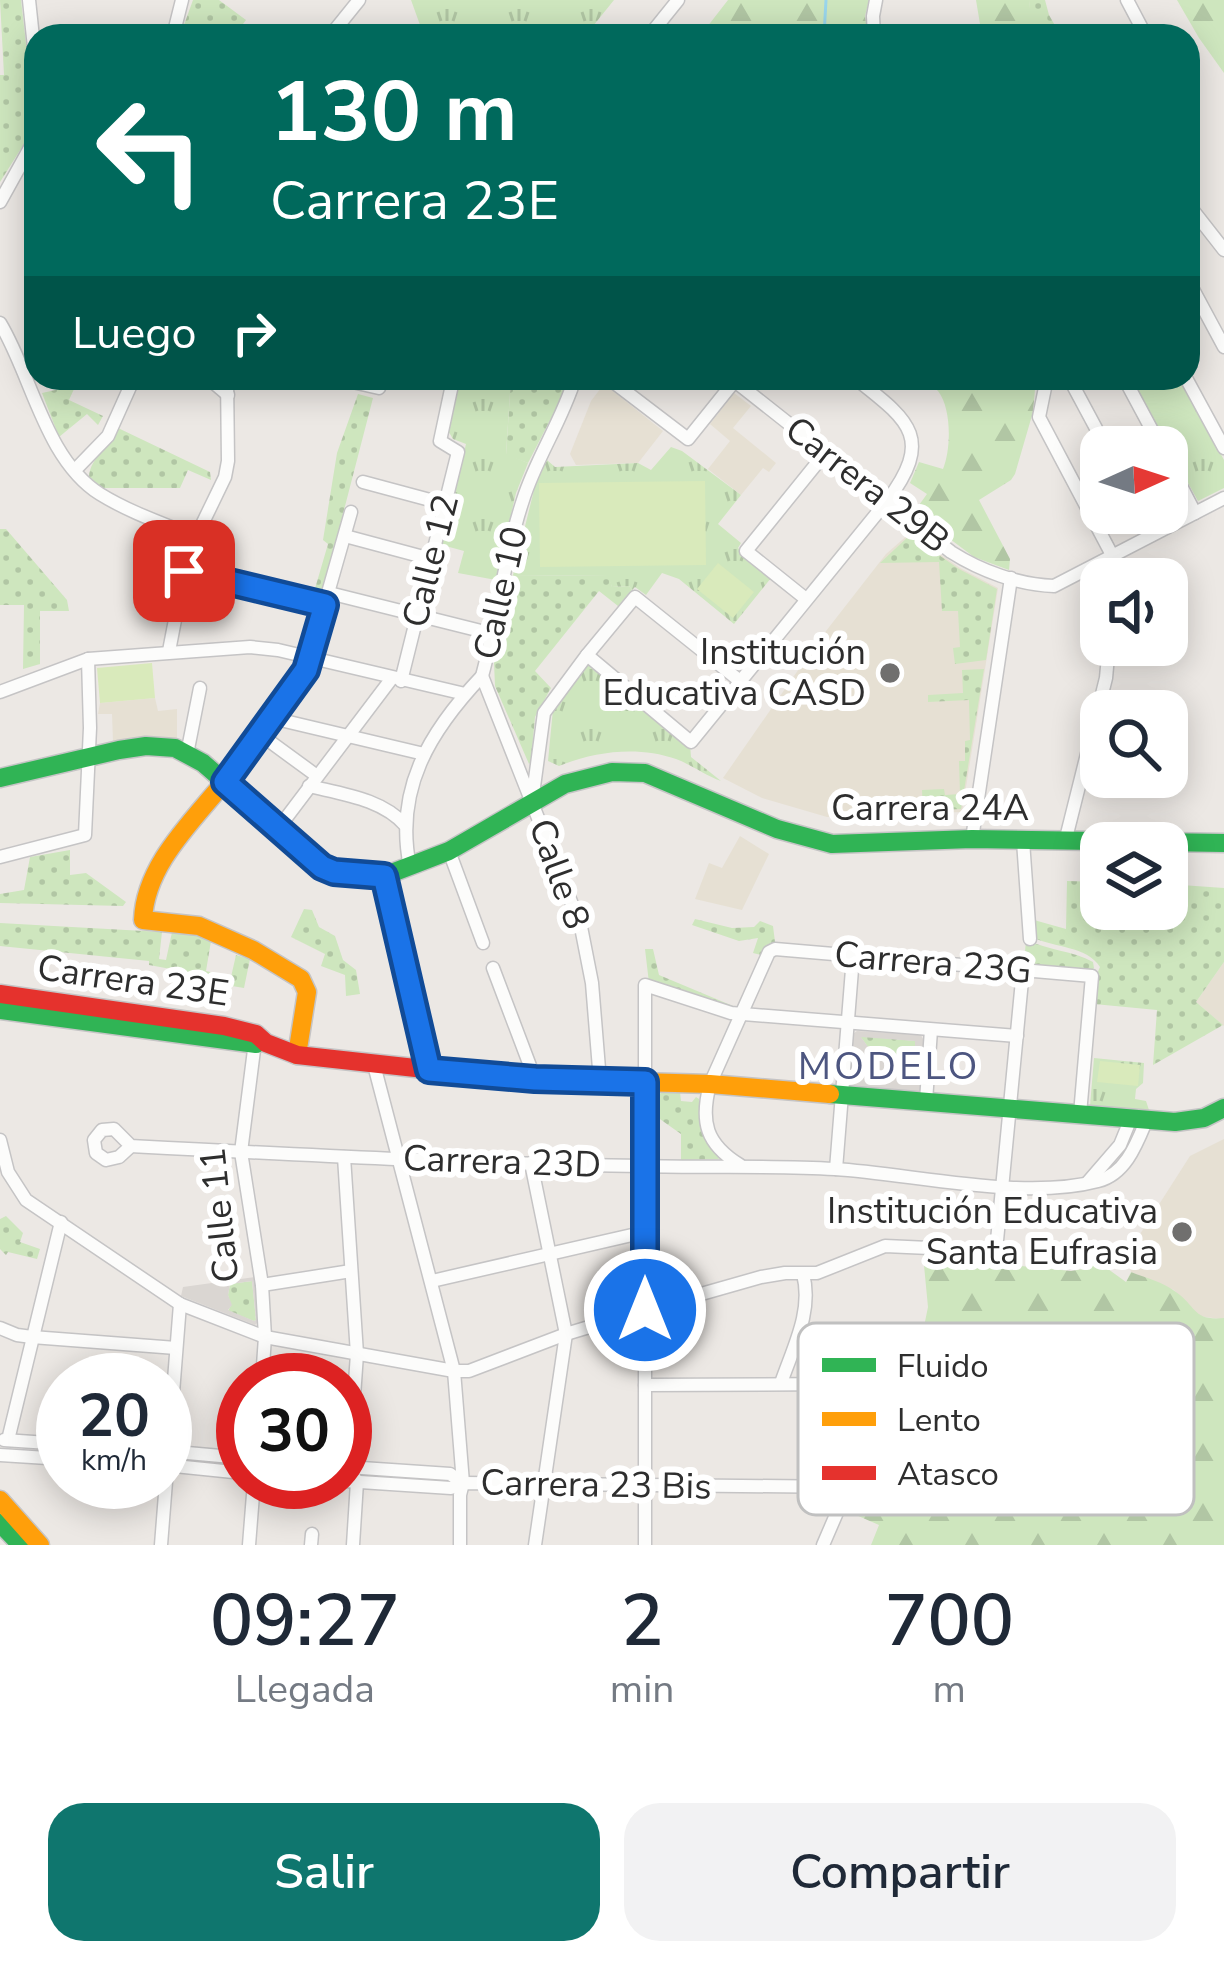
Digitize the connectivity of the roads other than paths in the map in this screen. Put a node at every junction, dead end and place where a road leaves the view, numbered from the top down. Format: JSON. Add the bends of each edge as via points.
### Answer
{"nodes":[{"id":1,"x":359,"y":0,"type":"edge"},
{"id":2,"x":678,"y":0,"type":"edge"},
{"id":3,"x":340,"y":24,"type":"edge"},
{"id":4,"x":659,"y":24,"type":"edge"},
{"id":5,"x":24,"y":172,"type":"edge"},
{"id":6,"x":0,"y":202,"type":"edge"},
{"id":7,"x":1200,"y":226,"type":"edge"},
{"id":8,"x":1224,"y":250,"type":"edge"},
{"id":9,"x":1200,"y":302,"type":"edge"},
{"id":10,"x":0,"y":323,"type":"edge"},
{"id":11,"x":1224,"y":347,"type":"edge"},
{"id":12,"x":24,"y":371,"type":"edge"},
{"id":13,"x":32,"y":390,"type":"edge"},
{"id":14,"x":128,"y":390,"type":"edge"},
{"id":15,"x":223,"y":390,"type":"edge"},
{"id":16,"x":228,"y":390,"type":"edge"},
{"id":17,"x":448,"y":390,"type":"edge"},
{"id":18,"x":571,"y":390,"type":"edge"},
{"id":19,"x":624,"y":390,"type":"edge"},
{"id":20,"x":726,"y":390,"type":"edge"},
{"id":21,"x":748,"y":390,"type":"edge"},
{"id":22,"x":869,"y":390,"type":"edge"},
{"id":23,"x":1045,"y":390,"type":"edge"},
{"id":24,"x":1075,"y":390,"type":"edge"},
{"id":25,"x":1130,"y":390,"type":"edge"},
{"id":26,"x":1193,"y":390,"type":"edge"},
{"id":27,"x":228,"y":394,"type":"junction"},
{"id":28,"x":1095,"y":426,"type":"edge"},
{"id":29,"x":1149,"y":426,"type":"edge"},
{"id":30,"x":1224,"y":448,"type":"edge"},
{"id":31,"x":826,"y":452,"type":"junction"},
{"id":32,"x":75,"y":470,"type":"junction"},
{"id":33,"x":363,"y":482,"type":"dead end"},
{"id":34,"x":1188,"y":498,"type":"edge"},
{"id":35,"x":1224,"y":498,"type":"edge"},
{"id":36,"x":887,"y":501,"type":"junction"},
{"id":37,"x":445,"y":504,"type":"junction"},
{"id":38,"x":351,"y":512,"type":"dead end"},
{"id":39,"x":1196,"y":513,"type":"junction"},
{"id":40,"x":1188,"y":517,"type":"edge"},
{"id":41,"x":1153,"y":534,"type":"edge"},
{"id":42,"x":345,"y":536,"type":"junction"},
{"id":43,"x":196,"y":537,"type":"junction"},
{"id":44,"x":1112,"y":555,"type":"junction"},
{"id":45,"x":1112,"y":558,"type":"edge"},
{"id":46,"x":431,"y":559,"type":"junction"},
{"id":47,"x":184,"y":571,"type":"junction"},
{"id":48,"x":1011,"y":578,"type":"junction"},
{"id":49,"x":327,"y":599,"type":"junction"},
{"id":50,"x":806,"y":599,"type":"junction"},
{"id":51,"x":417,"y":615,"type":"junction"},
{"id":52,"x":493,"y":634,"type":"junction"},
{"id":53,"x":170,"y":651,"type":"junction"},
{"id":54,"x":586,"y":655,"type":"junction"},
{"id":55,"x":310,"y":658,"type":"junction"},
{"id":56,"x":88,"y":659,"type":"junction"},
{"id":57,"x":1107,"y":666,"type":"edge"},
{"id":58,"x":482,"y":676,"type":"junction"},
{"id":59,"x":396,"y":679,"type":"junction"},
{"id":60,"x":740,"y":681,"type":"junction"},
{"id":61,"x":200,"y":688,"type":"dead end"},
{"id":62,"x":0,"y":692,"type":"edge"},
{"id":63,"x":465,"y":694,"type":"junction"},
{"id":64,"x":272,"y":718,"type":"junction"},
{"id":65,"x":260,"y":735,"type":"junction"},
{"id":66,"x":349,"y":735,"type":"junction"},
{"id":67,"x":187,"y":754,"type":"junction"},
{"id":68,"x":424,"y":754,"type":"junction"},
{"id":69,"x":88,"y":755,"type":"junction"},
{"id":70,"x":0,"y":778,"type":"edge"},
{"id":71,"x":225,"y":782,"type":"junction"},
{"id":72,"x":313,"y":782,"type":"junction"},
{"id":73,"x":532,"y":801,"type":"junction"},
{"id":74,"x":406,"y":826,"type":"junction"},
{"id":75,"x":277,"y":830,"type":"junction"},
{"id":76,"x":972,"y":839,"type":"junction"},
{"id":77,"x":1023,"y":841,"type":"junction"},
{"id":78,"x":1065,"y":842,"type":"junction"},
{"id":79,"x":1224,"y":844,"type":"edge"},
{"id":80,"x":449,"y":851,"type":"junction"},
{"id":81,"x":0,"y":857,"type":"edge"},
{"id":82,"x":410,"y":867,"type":"junction"},
{"id":83,"x":384,"y":876,"type":"junction"},
{"id":84,"x":1030,"y":939,"type":"dead end"},
{"id":85,"x":483,"y":943,"type":"dead end"},
{"id":86,"x":853,"y":956,"type":"junction"},
{"id":87,"x":493,"y":968,"type":"dead end"},
{"id":88,"x":1023,"y":970,"type":"junction"},
{"id":89,"x":0,"y":994,"type":"edge"},
{"id":90,"x":0,"y":1010,"type":"edge"},
{"id":91,"x":742,"y":1014,"type":"junction"},
{"id":92,"x":848,"y":1024,"type":"junction"},
{"id":93,"x":931,"y":1030,"type":"junction"},
{"id":94,"x":1017,"y":1036,"type":"junction"},
{"id":95,"x":259,"y":1040,"type":"junction"},
{"id":96,"x":297,"y":1055,"type":"junction"},
{"id":97,"x":374,"y":1065,"type":"junction"},
{"id":98,"x":429,"y":1070,"type":"junction"},
{"id":99,"x":535,"y":1079,"type":"junction"},
{"id":100,"x":601,"y":1081,"type":"junction"},
{"id":101,"x":645,"y":1082,"type":"junction"},
{"id":102,"x":710,"y":1084,"type":"junction"},
{"id":103,"x":842,"y":1095,"type":"junction"},
{"id":104,"x":926,"y":1101,"type":"junction"},
{"id":105,"x":1011,"y":1108,"type":"junction"},
{"id":106,"x":1224,"y":1108,"type":"edge"},
{"id":107,"x":1080,"y":1114,"type":"junction"},
{"id":108,"x":1139,"y":1119,"type":"junction"},
{"id":109,"x":0,"y":1140,"type":"edge"},
{"id":110,"x":127,"y":1146,"type":"dead end"},
{"id":111,"x":241,"y":1152,"type":"junction"},
{"id":112,"x":344,"y":1157,"type":"junction"},
{"id":113,"x":398,"y":1158,"type":"junction"},
{"id":114,"x":531,"y":1163,"type":"junction"},
{"id":115,"x":742,"y":1165,"type":"junction"},
{"id":116,"x":645,"y":1167,"type":"junction"},
{"id":117,"x":836,"y":1169,"type":"junction"},
{"id":118,"x":1004,"y":1186,"type":"junction"},
{"id":119,"x":62,"y":1222,"type":"junction"},
{"id":120,"x":645,"y":1232,"type":"junction"},
{"id":121,"x":550,"y":1254,"type":"junction"},
{"id":122,"x":352,"y":1271,"type":"junction"},
{"id":123,"x":803,"y":1274,"type":"junction"},
{"id":124,"x":432,"y":1281,"type":"junction"},
{"id":125,"x":262,"y":1285,"type":"junction"},
{"id":126,"x":180,"y":1304,"type":"junction"},
{"id":127,"x":645,"y":1310,"type":"junction"},
{"id":128,"x":800,"y":1323,"type":"edge"},
{"id":129,"x":0,"y":1328,"type":"edge"},
{"id":130,"x":798,"y":1330,"type":"edge"},
{"id":131,"x":566,"y":1334,"type":"junction"},
{"id":132,"x":32,"y":1337,"type":"junction"},
{"id":133,"x":265,"y":1337,"type":"junction"},
{"id":134,"x":176,"y":1348,"type":"junction"},
{"id":135,"x":176,"y":1353,"type":"edge"},
{"id":136,"x":264,"y":1353,"type":"edge"},
{"id":137,"x":352,"y":1353,"type":"edge"},
{"id":138,"x":357,"y":1353,"type":"edge"},
{"id":139,"x":372,"y":1357,"type":"edge"},
{"id":140,"x":454,"y":1371,"type":"junction"},
{"id":141,"x":781,"y":1383,"type":"junction"},
{"id":142,"x":798,"y":1383,"type":"edge"},
{"id":143,"x":645,"y":1385,"type":"junction"},
{"id":144,"x":4,"y":1440,"type":"edge"},
{"id":145,"x":36,"y":1442,"type":"edge"},
{"id":146,"x":0,"y":1456,"type":"edge"},
{"id":147,"x":36,"y":1458,"type":"edge"},
{"id":148,"x":372,"y":1477,"type":"edge"},
{"id":149,"x":463,"y":1483,"type":"junction"},
{"id":150,"x":544,"y":1484,"type":"junction"},
{"id":151,"x":645,"y":1486,"type":"junction"},
{"id":152,"x":798,"y":1487,"type":"edge"},
{"id":153,"x":0,"y":1500,"type":"edge"},
{"id":154,"x":163,"y":1509,"type":"edge"},
{"id":155,"x":252,"y":1509,"type":"edge"},
{"id":156,"x":351,"y":1509,"type":"edge"},
{"id":157,"x":836,"y":1515,"type":"edge"},
{"id":158,"x":0,"y":1523,"type":"edge"},
{"id":159,"x":21,"y":1545,"type":"edge"},
{"id":160,"x":40,"y":1545,"type":"edge"},
{"id":161,"x":161,"y":1545,"type":"edge"},
{"id":162,"x":249,"y":1545,"type":"edge"},
{"id":163,"x":353,"y":1545,"type":"edge"},
{"id":164,"x":460,"y":1545,"type":"edge"},
{"id":165,"x":535,"y":1545,"type":"edge"},
{"id":166,"x":645,"y":1545,"type":"edge"},
{"id":167,"x":823,"y":1545,"type":"edge"}],
"edges":[{"from":1,"to":3,"type":"street"},
{"from":2,"to":4,"type":"street"},
{"from":5,"to":6,"type":"street"},
{"from":7,"to":8,"type":"street"},
{"from":9,"to":11,"type":"street"},
{"from":10,"to":12,"type":"street"},
{"from":13,"to":32,"type":"street"},
{"from":14,"to":32,"type":"street","via":[[107,436]]},
{"from":15,"to":27,"type":"street"},
{"from":16,"to":27,"type":"street"},
{"from":17,"to":37,"type":"street","name":"Calle 12","via":[[440,441],[458,452]]},
{"from":18,"to":52,"type":"street","name":"Calle 10","via":[[522,501]]},
{"from":19,"to":20,"type":"street","via":[[688,439]]},
{"from":21,"to":31,"type":"street","name":"Carrera 29B"},
{"from":22,"to":36,"type":"street","via":[[909,429],[906,472]]},
{"from":23,"to":44,"type":"street","via":[[1039,417]]},
{"from":24,"to":28,"type":"street"},
{"from":25,"to":29,"type":"street"},
{"from":26,"to":30,"type":"street"},
{"from":27,"to":43,"type":"street","via":[[225,477]]},
{"from":31,"to":36,"type":"street","name":"Carrera 29B"},
{"from":31,"to":50,"type":"street","via":[[746,550]]},
{"from":32,"to":43,"type":"street","via":[[102,495]]},
{"from":33,"to":37,"type":"street"},
{"from":34,"to":39,"type":"street"},
{"from":35,"to":39,"type":"street"},
{"from":36,"to":48,"type":"street","name":"Carrera 29B","via":[[968,562]]},
{"from":36,"to":50,"type":"street"},
{"from":37,"to":46,"type":"street","name":"Calle 12"},
{"from":38,"to":42,"type":"street"},
{"from":39,"to":40,"type":"street"},
{"from":41,"to":44,"type":"street"},
{"from":42,"to":46,"type":"street"},
{"from":42,"to":49,"type":"street"},
{"from":43,"to":47,"type":"street"},
{"from":44,"to":45,"type":"street"},
{"from":44,"to":48,"type":"street","via":[[1050,587]]},
{"from":46,"to":51,"type":"street","name":"Calle 12"},
{"from":47,"to":49,"type":"street"},
{"from":47,"to":53,"type":"street"},
{"from":48,"to":76,"type":"street"},
{"from":49,"to":51,"type":"street"},
{"from":49,"to":55,"type":"street"},
{"from":50,"to":60,"type":"street"},
{"from":51,"to":52,"type":"street"},
{"from":51,"to":59,"type":"street","name":"Calle 12"},
{"from":52,"to":58,"type":"street","name":"Calle 10"},
{"from":53,"to":55,"type":"street","via":[[250,647]]},
{"from":53,"to":56,"type":"street"},
{"from":54,"to":60,"type":"street","via":[[635,598]]},
{"from":54,"to":60,"type":"street","via":[[691,742]]},
{"from":54,"to":73,"type":"street","via":[[544,713]]},
{"from":55,"to":59,"type":"street"},
{"from":55,"to":64,"type":"street"},
{"from":56,"to":62,"type":"street"},
{"from":56,"to":69,"type":"street"},
{"from":57,"to":78,"type":"street"},
{"from":58,"to":63,"type":"street","name":"Calle 10"},
{"from":58,"to":73,"type":"street","name":"Calle 8"},
{"from":59,"to":63,"type":"street"},
{"from":59,"to":66,"type":"street","name":"Calle 12"},
{"from":61,"to":67,"type":"street"},
{"from":63,"to":68,"type":"street","name":"Calle 10"},
{"from":64,"to":65,"type":"street"},
{"from":64,"to":66,"type":"street"},
{"from":65,"to":71,"type":"street"},
{"from":65,"to":72,"type":"street"},
{"from":66,"to":68,"type":"street"},
{"from":66,"to":72,"type":"street","name":"Calle 12"},
{"from":67,"to":69,"type":"street","via":[[161,746]]},
{"from":67,"to":71,"type":"street","name":"Carrera 24A"},
{"from":68,"to":74,"type":"street","name":"Calle 10"},
{"from":69,"to":70,"type":"street"},
{"from":69,"to":81,"type":"street","via":[[85,835]]},
{"from":71,"to":75,"type":"street","name":"Carrera 24A"},
{"from":71,"to":96,"type":"street","via":[[147,889],[143,920],[199,926],[301,979],[307,992]]},
{"from":72,"to":74,"type":"street","via":[[374,803]]},
{"from":72,"to":75,"type":"street","name":"Calle 12"},
{"from":73,"to":76,"type":"street","name":"Carrera 24A","via":[[585,777],[645,773],[832,844]]},
{"from":73,"to":80,"type":"street","name":"Carrera 24A"},
{"from":73,"to":100,"type":"street","name":"Calle 8","via":[[581,927]]},
{"from":74,"to":82,"type":"street","name":"Calle 10"},
{"from":75,"to":83,"type":"street","name":"Carrera 24A","via":[[322,867]]},
{"from":76,"to":77,"type":"street","name":"Carrera 24A"},
{"from":77,"to":78,"type":"street","name":"Carrera 24A"},
{"from":77,"to":84,"type":"street"},
{"from":78,"to":79,"type":"street","name":"Carrera 24A"},
{"from":80,"to":82,"type":"street","name":"Carrera 24A"},
{"from":80,"to":85,"type":"street"},
{"from":82,"to":83,"type":"street","name":"Carrera 24A"},
{"from":83,"to":98,"type":"street"},
{"from":86,"to":88,"type":"street","name":"Carrera 23G"},
{"from":86,"to":91,"type":"street","name":"Carrera 23G","via":[[775,949]]},
{"from":86,"to":92,"type":"street"},
{"from":87,"to":99,"type":"street"},
{"from":88,"to":94,"type":"street"},
{"from":88,"to":107,"type":"street","name":"Carrera 23G","via":[[1092,976]]},
{"from":89,"to":95,"type":"street","name":"Carrera 23E","via":[[224,1026]]},
{"from":90,"to":95,"type":"street","name":"Carrera 23E"},
{"from":91,"to":92,"type":"street"},
{"from":91,"to":101,"type":"street","via":[[645,986]]},
{"from":91,"to":102,"type":"street"},
{"from":92,"to":93,"type":"street"},
{"from":92,"to":103,"type":"street"},
{"from":93,"to":94,"type":"street"},
{"from":93,"to":104,"type":"street"},
{"from":94,"to":105,"type":"street"},
{"from":95,"to":96,"type":"street","name":"Carrera 23E"},
{"from":95,"to":111,"type":"street","name":"Calle 11"},
{"from":96,"to":97,"type":"street","name":"Carrera 23E"},
{"from":97,"to":98,"type":"street","name":"Carrera 23E"},
{"from":97,"to":113,"type":"street"},
{"from":98,"to":99,"type":"street","name":"Carrera 23E"},
{"from":99,"to":100,"type":"street","name":"Carrera 23E"},
{"from":100,"to":101,"type":"street","name":"Carrera 23E"},
{"from":101,"to":102,"type":"street"},
{"from":101,"to":116,"type":"street"},
{"from":102,"to":103,"type":"street"},
{"from":102,"to":115,"type":"street","via":[[706,1126],[718,1148]]},
{"from":103,"to":104,"type":"street"},
{"from":103,"to":117,"type":"street"},
{"from":104,"to":105,"type":"street"},
{"from":105,"to":107,"type":"street"},
{"from":105,"to":118,"type":"street"},
{"from":106,"to":108,"type":"street","via":[[1188,1122]]},
{"from":107,"to":108,"type":"street"},
{"from":108,"to":118,"type":"street","name":"Carrera 23D","via":[[1087,1183]]},
{"from":109,"to":119,"type":"street","via":[[16,1187]]},
{"from":110,"to":111,"type":"street","name":"Carrera 23D"},
{"from":111,"to":112,"type":"street","name":"Carrera 23D"},
{"from":111,"to":125,"type":"street","name":"Calle 11"},
{"from":112,"to":113,"type":"street","name":"Carrera 23D"},
{"from":112,"to":122,"type":"street"},
{"from":113,"to":114,"type":"street","name":"Carrera 23D"},
{"from":113,"to":124,"type":"street"},
{"from":114,"to":116,"type":"street","name":"Carrera 23D"},
{"from":114,"to":121,"type":"street"},
{"from":115,"to":116,"type":"street","name":"Carrera 23D"},
{"from":115,"to":117,"type":"street","name":"Carrera 23D"},
{"from":116,"to":120,"type":"street"},
{"from":117,"to":118,"type":"street","name":"Carrera 23D"},
{"from":118,"to":123,"type":"street","via":[[994,1252],[886,1246]]},
{"from":119,"to":126,"type":"street"},
{"from":119,"to":132,"type":"street"},
{"from":120,"to":121,"type":"street"},
{"from":120,"to":127,"type":"street"},
{"from":121,"to":124,"type":"street"},
{"from":121,"to":131,"type":"street"},
{"from":122,"to":125,"type":"street"},
{"from":122,"to":138,"type":"street"},
{"from":123,"to":127,"type":"street","via":[[761,1277]]},
{"from":123,"to":128,"type":"street"},
{"from":124,"to":140,"type":"street"},
{"from":125,"to":133,"type":"street","name":"Calle 11"},
{"from":126,"to":133,"type":"street"},
{"from":126,"to":134,"type":"street"},
{"from":127,"to":131,"type":"street"},
{"from":127,"to":143,"type":"street"},
{"from":129,"to":132,"type":"street"},
{"from":130,"to":141,"type":"street"},
{"from":131,"to":140,"type":"street"},
{"from":131,"to":150,"type":"street"},
{"from":132,"to":134,"type":"street"},
{"from":132,"to":144,"type":"street"},
{"from":133,"to":136,"type":"street","name":"Calle 11"},
{"from":133,"to":137,"type":"street"},
{"from":134,"to":135,"type":"street"},
{"from":139,"to":140,"type":"street"},
{"from":140,"to":149,"type":"street"},
{"from":141,"to":142,"type":"street"},
{"from":141,"to":143,"type":"street"},
{"from":143,"to":151,"type":"street"},
{"from":144,"to":145,"type":"street"},
{"from":146,"to":147,"type":"street"},
{"from":148,"to":149,"type":"street","name":"Carrera 23 Bis"},
{"from":149,"to":150,"type":"street","name":"Carrera 23 Bis"},
{"from":149,"to":164,"type":"street"},
{"from":150,"to":151,"type":"street","name":"Carrera 23 Bis"},
{"from":150,"to":165,"type":"street"},
{"from":151,"to":152,"type":"street","name":"Carrera 23 Bis"},
{"from":151,"to":166,"type":"street"},
{"from":153,"to":160,"type":"street"},
{"from":154,"to":161,"type":"street"},
{"from":155,"to":162,"type":"street"},
{"from":156,"to":163,"type":"street"},
{"from":157,"to":167,"type":"street"},
{"from":158,"to":159,"type":"street"}]}
